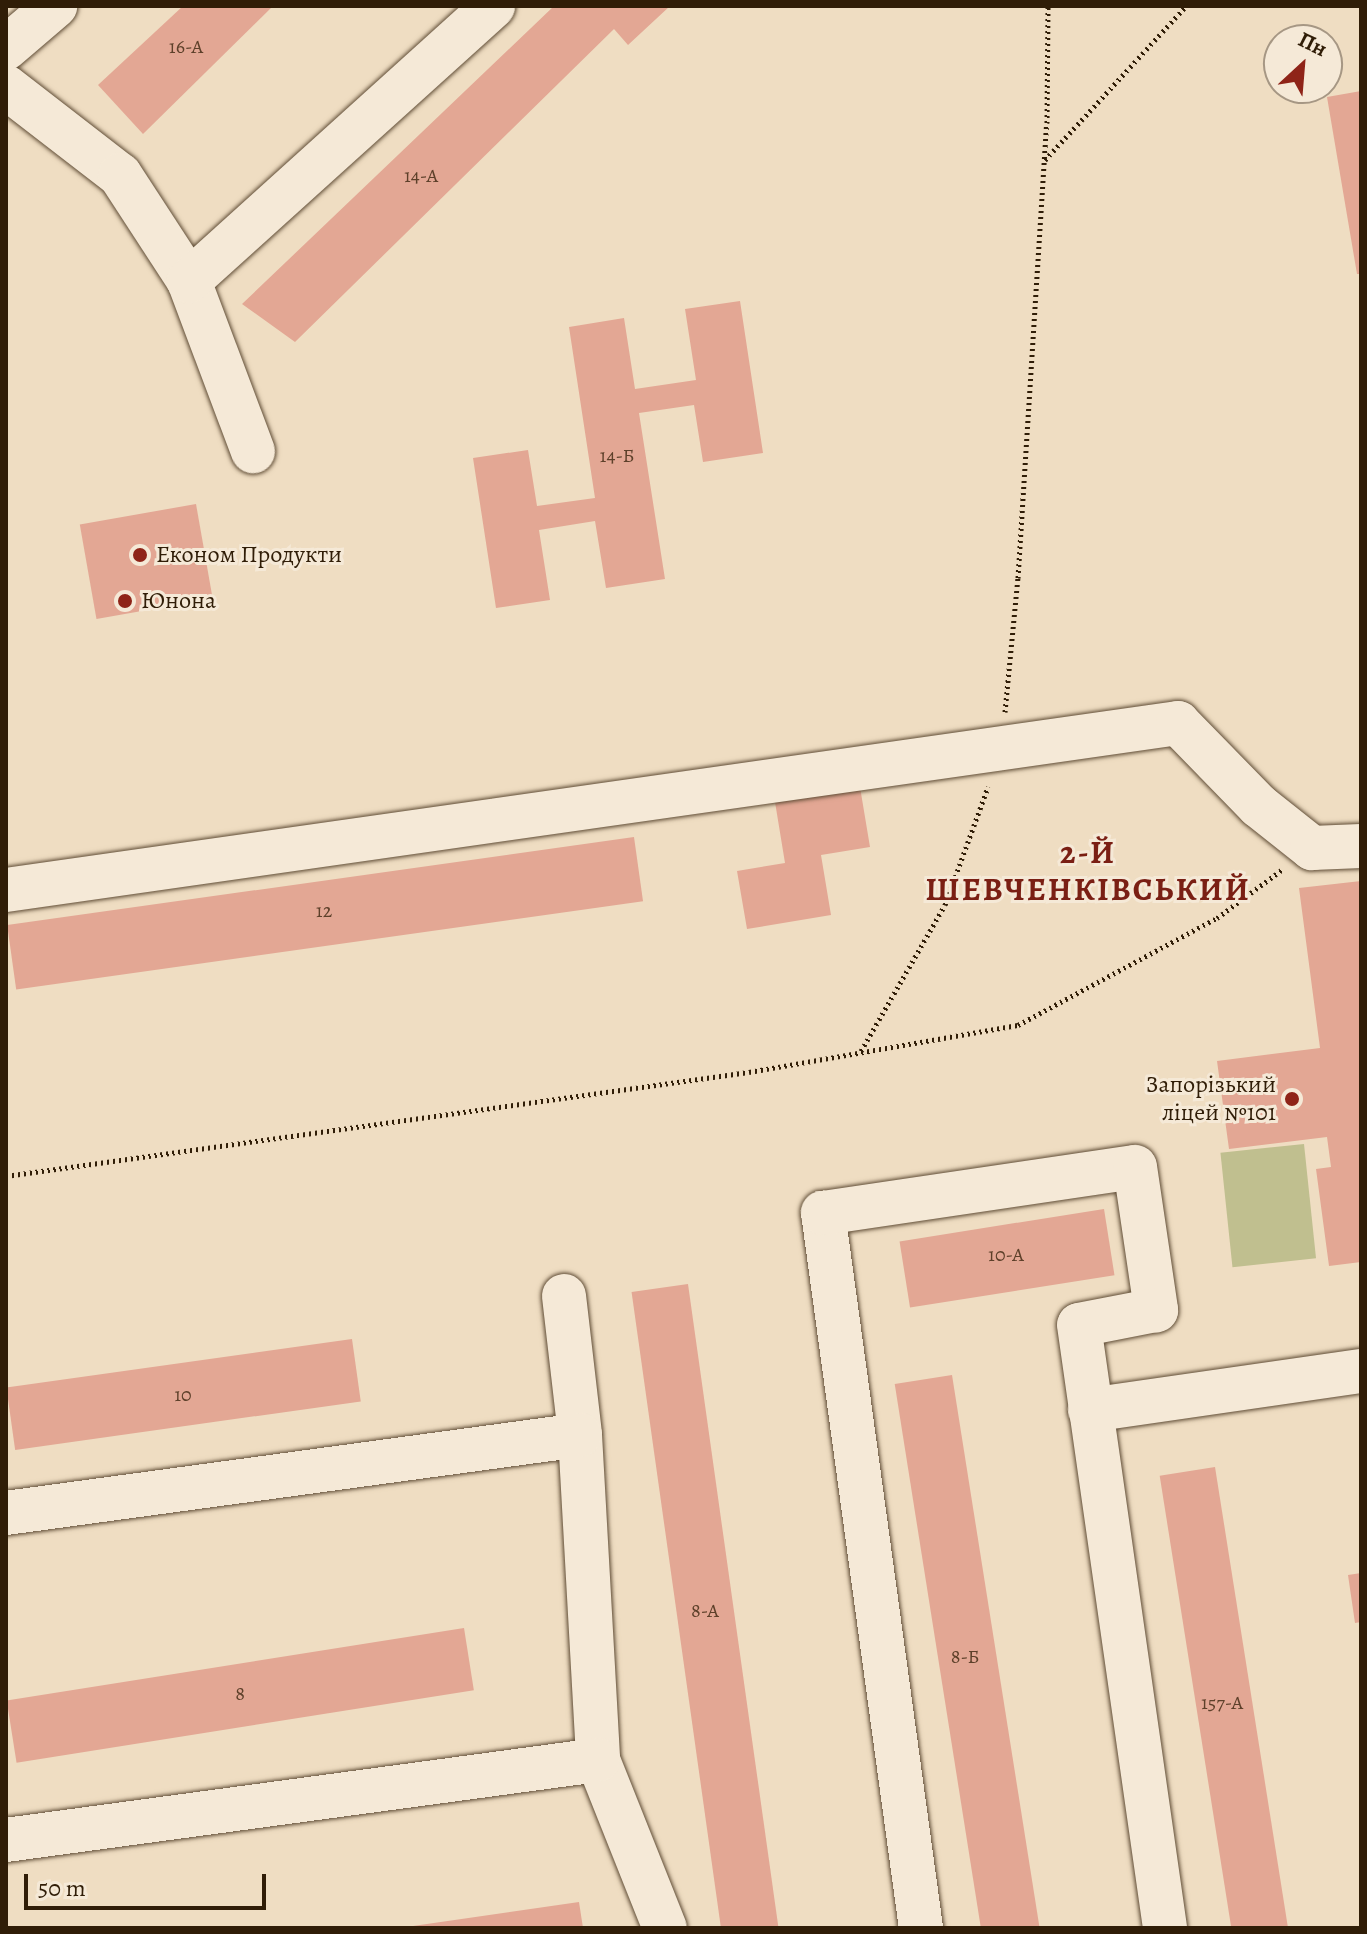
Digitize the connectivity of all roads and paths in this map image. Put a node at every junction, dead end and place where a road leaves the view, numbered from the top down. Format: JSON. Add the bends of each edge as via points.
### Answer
{"nodes":[{"id":1,"x":55,"y":6,"type":"edge"},
{"id":2,"x":493,"y":6,"type":"edge"},
{"id":3,"x":1048,"y":6,"type":"edge"},
{"id":4,"x":1186,"y":6,"type":"edge"},
{"id":5,"x":6,"y":48,"type":"edge"},
{"id":6,"x":6,"y":87,"type":"edge"},
{"id":7,"x":1044,"y":161,"type":"junction"},
{"id":8,"x":189,"y":281,"type":"junction"},
{"id":9,"x":253,"y":451,"type":"dead end"},
{"id":10,"x":1002,"y":748,"type":"junction"},
{"id":11,"x":1361,"y":846,"type":"edge"},
{"id":12,"x":1312,"y":848,"type":"junction"},
{"id":13,"x":6,"y":890,"type":"edge"},
{"id":14,"x":860,"y":1052,"type":"junction"},
{"id":15,"x":6,"y":1176,"type":"edge"},
{"id":16,"x":564,"y":1296,"type":"dead end"},
{"id":17,"x":1361,"y":1371,"type":"edge"},
{"id":18,"x":1090,"y":1410,"type":"junction"},
{"id":19,"x":580,"y":1435,"type":"junction"},
{"id":20,"x":6,"y":1513,"type":"edge"},
{"id":21,"x":598,"y":1760,"type":"junction"},
{"id":22,"x":6,"y":1840,"type":"edge"},
{"id":23,"x":665,"y":1928,"type":"edge"},
{"id":24,"x":921,"y":1928,"type":"edge"},
{"id":25,"x":1165,"y":1928,"type":"edge"}],
"edges":[{"from":1,"to":5,"type":"street"},
{"from":2,"to":8,"type":"street"},
{"from":3,"to":7,"type":"path"},
{"from":4,"to":7,"type":"path"},
{"from":6,"to":8,"type":"street","via":[[120,175]]},
{"from":7,"to":10,"type":"path"},
{"from":8,"to":9,"type":"street"},
{"from":10,"to":12,"type":"street","via":[[1178,723],[1259,806]]},
{"from":10,"to":13,"type":"street"},
{"from":10,"to":14,"type":"path","via":[[945,905]]},
{"from":11,"to":12,"type":"street"},
{"from":12,"to":14,"type":"path","via":[[1217,918],[1018,1025]]},
{"from":14,"to":15,"type":"path"},
{"from":16,"to":19,"type":"street"},
{"from":17,"to":18,"type":"street"},
{"from":18,"to":24,"type":"street","via":[[1079,1325],[1156,1310],[1135,1167],[823,1213]]},
{"from":18,"to":25,"type":"street"},
{"from":19,"to":20,"type":"street"},
{"from":19,"to":21,"type":"street"},
{"from":21,"to":22,"type":"street"},
{"from":21,"to":23,"type":"street"}]}
